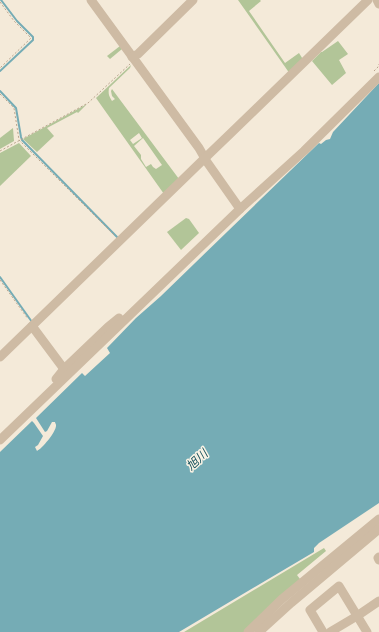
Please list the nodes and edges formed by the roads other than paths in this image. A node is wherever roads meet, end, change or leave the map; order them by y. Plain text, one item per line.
1 (91, 0) edge
2 (193, 0) edge
3 (368, 0) edge
4 (377, 0) edge
5 (379, 4) edge
6 (134, 57) junction
7 (379, 77) edge
8 (206, 158) junction
9 (240, 209) junction
10 (123, 321) junction
11 (33, 328) junction
12 (0, 357) edge
13 (64, 369) junction
14 (51, 387) junction
15 (0, 432) edge
16 (0, 440) edge
17 (379, 519) edge
18 (379, 529) edge
19 (379, 601) edge
20 (357, 616) junction
21 (248, 632) edge
22 (260, 632) edge
23 (323, 632) edge
24 (330, 632) edge
25 (367, 632) edge

1 - 6 street
2 - 6 street
3 - 8 street
4 - 5 street
6 - 8 street
7 - 9 street
8 - 9 street
8 - 11 street
9 - 10 street
10 - 13 street
10 - 14 street
11 - 12 street
11 - 13 street
13 - 14 street
14 - 15 street
14 - 16 street
17 - 21 street
18 - 22 street
19 - 20 street
20 - 23 street
20 - 24 street
20 - 25 street

